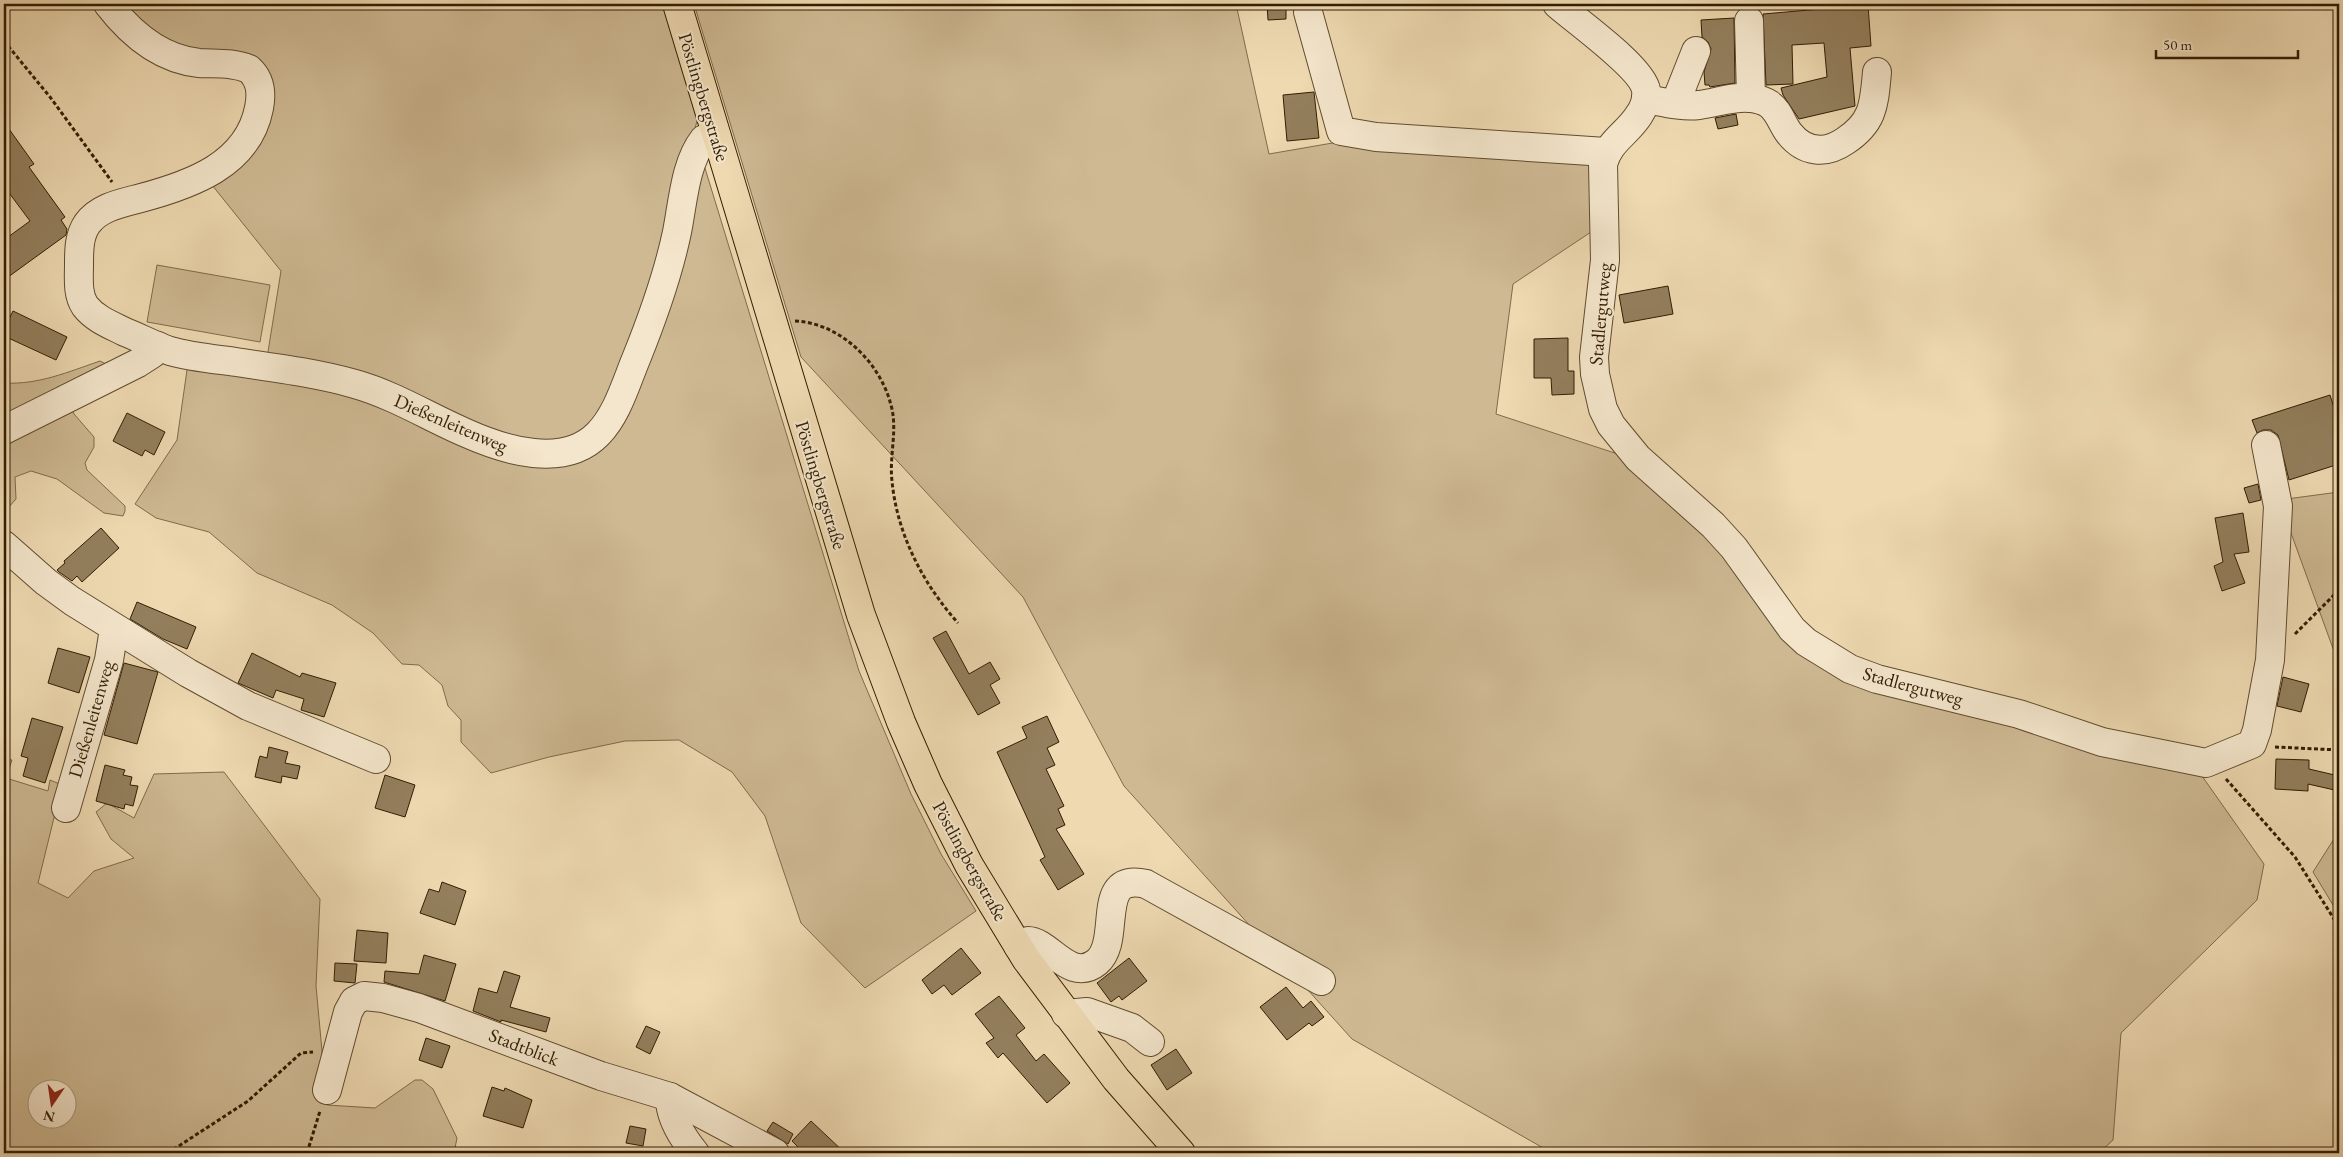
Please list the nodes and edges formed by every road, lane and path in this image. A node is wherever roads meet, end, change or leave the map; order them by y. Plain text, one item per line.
1 (108, 4) edge
2 (677, 4) edge
3 (1557, 4) edge
4 (1308, 12) dead end
5 (1749, 21) dead end
6 (4, 41) edge
7 (1696, 51) dead end
8 (1876, 72) dead end
9 (1751, 98) junction
10 (1646, 99) junction
11 (1674, 104) junction
12 (716, 136) junction
13 (1606, 152) junction
14 (124, 202) junction
15 (773, 324) junction
16 (158, 346) junction
17 (4, 430) edge
18 (2266, 445) dead end
19 (4, 544) edge
20 (2339, 590) edge
21 (958, 623) dead end
22 (114, 629) junction
23 (2270, 660) junction
24 (2252, 744) junction
25 (2339, 750) edge
26 (376, 759) dead end
27 (2206, 763) junction
28 (66, 808) dead end
29 (2339, 928) edge
30 (1018, 946) junction
31 (1320, 981) dead end
32 (1066, 1014) junction
33 (1150, 1042) dead end
34 (339, 1049) junction
35 (327, 1090) joint
36 (670, 1097) junction
37 (168, 1153) edge
38 (307, 1153) edge
39 (695, 1153) edge
40 (775, 1153) edge
41 (1181, 1153) edge

1 - 14 street, Dießenleitenweg
2 - 12 main road, Pöstlingbergstraße
3 - 10 street
4 - 13 street
5 - 9 street
6 - 14 path
7 - 11 street
8 - 9 street
9 - 11 street
10 - 11 street
10 - 13 street
12 - 15 main road, Pöstlingbergstraße
12 - 16 street, Dießenleitenweg
13 - 27 street, Stadlergutweg
14 - 16 street, Dießenleitenweg
15 - 21 path
15 - 30 main road, Pöstlingbergstraße
16 - 17 street
18 - 23 street
19 - 22 street, Dießenleitenweg
20 - 23 path
22 - 26 street, Dießenleitenweg
22 - 28 street, Dießenleitenweg
23 - 24 street
24 - 25 path
24 - 27 street
27 - 29 path
30 - 31 street
30 - 32 main road, Pöstlingbergstraße
32 - 33 street
32 - 41 main road, Pöstlingbergstraße
34 - 35 street, Stadtblick
34 - 36 street, Stadtblick
34 - 37 path
35 - 38 path
36 - 39 street
36 - 40 street, Stadtblick

